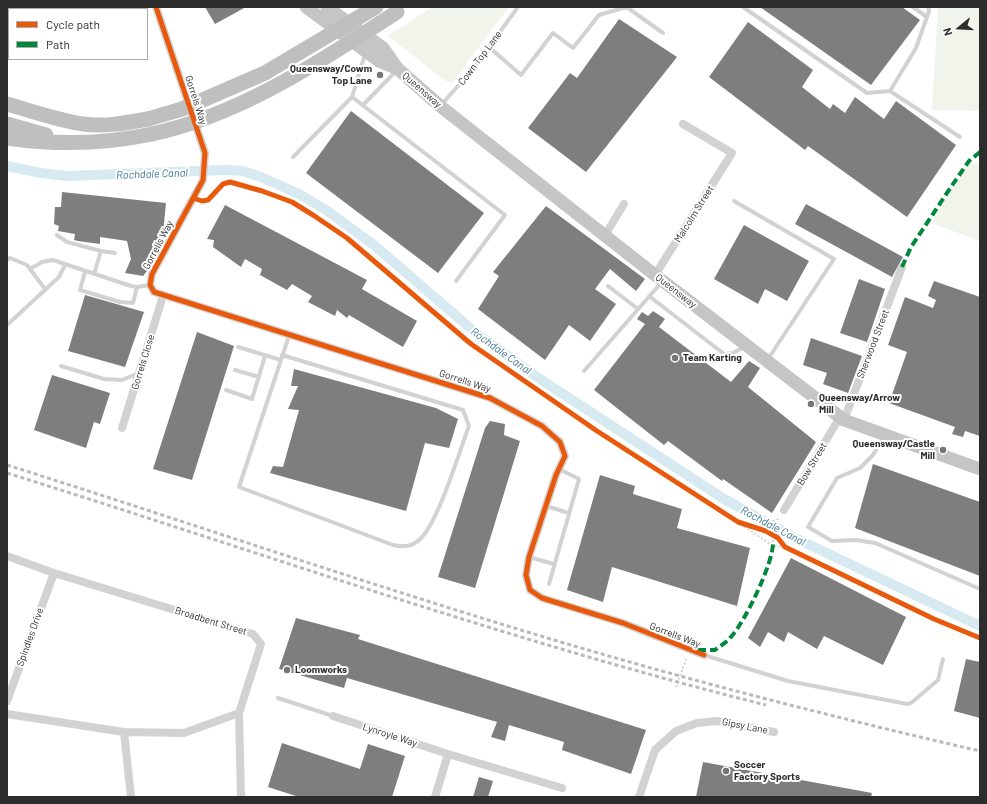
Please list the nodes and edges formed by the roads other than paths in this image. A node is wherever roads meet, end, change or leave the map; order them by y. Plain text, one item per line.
1 (156, 7) edge
2 (306, 7) edge
3 (327, 7) edge
4 (376, 7) edge
5 (518, 7) edge
6 (743, 7) edge
7 (913, 7) edge
8 (928, 7) edge
9 (402, 10) edge
10 (927, 17) junction
11 (663, 34) dead end
12 (489, 47) junction
13 (365, 51) junction
14 (398, 69) junction
15 (890, 91) junction
16 (7, 93) edge
17 (352, 97) junction
18 (7, 104) edge
19 (363, 105) junction
20 (440, 106) junction
21 (33, 111) junction
22 (7, 124) edge
23 (683, 124) dead end
24 (960, 137) dead end
25 (7, 138) edge
26 (70, 141) junction
27 (293, 158) dead end
28 (193, 198) joint
29 (734, 201) dead end
30 (624, 204) dead end
31 (57, 235) dead end
32 (604, 235) junction
33 (101, 251) junction
34 (116, 253) dead end
35 (7, 260) edge
36 (65, 265) junction
37 (902, 267) dead end
38 (30, 269) junction
39 (85, 272) junction
40 (94, 274) junction
41 (659, 278) junction
42 (456, 281) dead end
43 (150, 285) junction
44 (608, 286) dead end
45 (138, 287) junction
46 (45, 289) junction
47 (163, 296) junction
48 (649, 296) junction
49 (638, 309) junction
50 (7, 325) edge
51 (289, 336) junction
52 (748, 346) junction
53 (238, 347) dead end
54 (282, 355) junction
55 (265, 356) junction
56 (281, 360) junction
57 (767, 361) junction
58 (61, 366) dead end
59 (235, 370) dead end
60 (584, 371) dead end
61 (140, 372) junction
62 (259, 377) junction
63 (226, 390) dead end
64 (842, 418) junction
65 (122, 428) dead end
66 (885, 435) junction
67 (559, 469) junction
68 (980, 469) edge
69 (546, 506) junction
70 (784, 510) dead end
71 (569, 513) junction
72 (7, 556) edge
73 (529, 557) junction
74 (554, 564) junction
75 (54, 573) junction
76 (549, 584) dead end
77 (980, 589) edge
78 (704, 655) joint
79 (943, 659) dead end
80 (278, 698) dead end
81 (7, 701) edge
82 (239, 712) junction
83 (7, 714) edge
84 (333, 716) joint
85 (124, 732) junction
86 (774, 732) dead end
87 (448, 754) junction
88 (562, 788) dead end
89 (131, 797) edge
90 (242, 797) edge
91 (435, 797) edge
92 (639, 797) edge

1 - 28 street, Gorrels Way
2 - 13 main road, Queensway
3 - 14 main road, Queensway
4 - 21 highway, bridge
5 - 12 lane, Cown Top Lane
6 - 15 lane
7 - 10 lane
8 - 10 lane
9 - 26 highway, bridge
10 - 15 lane
11 - 12 lane
12 - 20 lane, Cown Top Lane
13 - 14 main road, Queensway
13 - 17 lane
14 - 19 lane
14 - 20 main road, Queensway
15 - 24 lane
16 - 21 highway
17 - 19 lane
17 - 27 lane
18 - 21 highway
19 - 42 lane
20 - 32 main road, Queensway
22 - 26 highway
23 - 41 street, Malcolm Street
25 - 26 highway
28 - 43 street, Gorrells Way
29 - 57 lane
30 - 32 street
31 - 33 lane
32 - 41 main road, Queensway
33 - 34 lane
33 - 40 lane
35 - 38 lane
36 - 38 lane
36 - 39 lane
36 - 46 lane
37 - 64 street, Sherwood Street
38 - 46 lane
39 - 40 lane
39 - 45 lane
40 - 45 lane
41 - 48 lane
41 - 52 main road, Queensway
43 - 45 lane
43 - 47 street, Gorrells Way
44 - 49 lane
46 - 50 lane
47 - 51 street, Gorrells Way
47 - 61 street, Gorrels Close
48 - 49 lane
48 - 52 lane
49 - 60 lane
51 - 54 lane
51 - 67 street, Gorrells Way
52 - 57 main road, Queensway
53 - 55 lane
54 - 56 lane
54 - 56 lane
55 - 56 lane
55 - 62 lane
57 - 64 main road, Queensway
58 - 61 lane
59 - 62 lane
61 - 65 street, Gorrels Close
62 - 63 lane
64 - 66 main road, Queensway
64 - 70 street, Bow Street
66 - 68 main road, Queensway
66 - 77 lane
67 - 69 street, Gorrells Way
67 - 71 lane
69 - 71 lane
69 - 73 street, Gorrells Way
71 - 74 lane
72 - 75 street, Broadbent Street
73 - 74 lane
73 - 78 street, Gorrells Way
74 - 76 lane
75 - 81 street, Spindles Drive
75 - 82 street, Broadbent Street
78 - 79 lane
80 - 84 lane
82 - 85 street
82 - 90 street, Broadbent Street
83 - 85 street
84 - 87 street, Lynroyle Way
85 - 89 street
86 - 92 street, Gipsy Lane
87 - 88 street, Lynroyle Way
87 - 91 street

